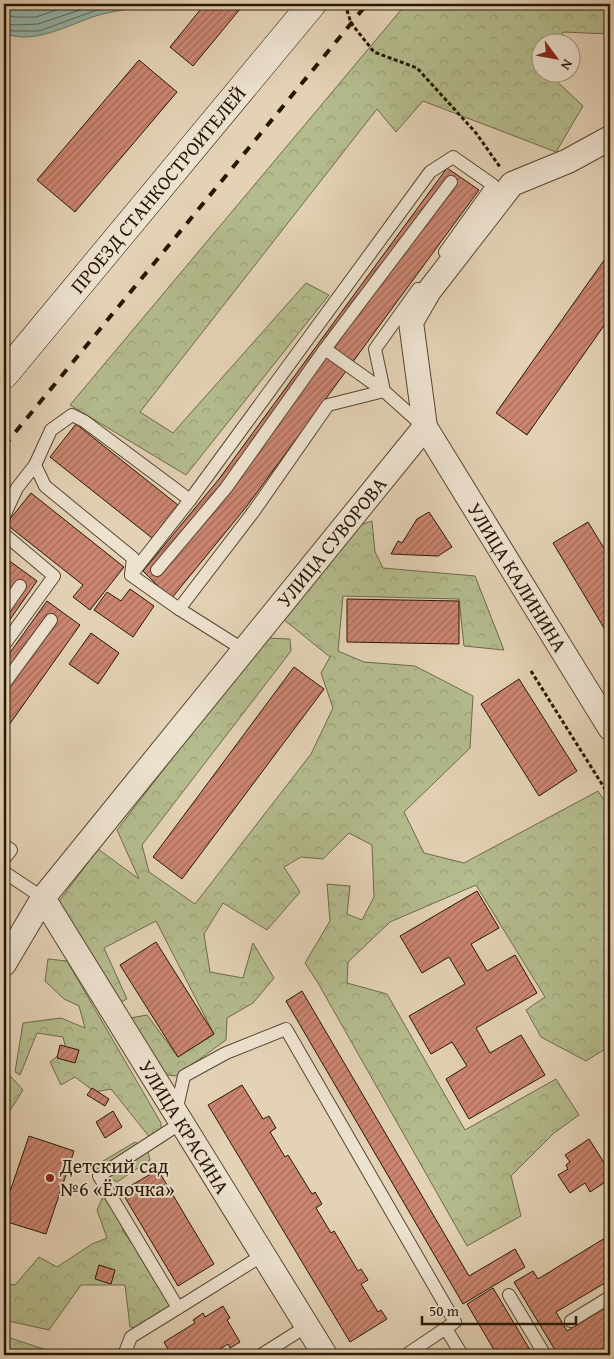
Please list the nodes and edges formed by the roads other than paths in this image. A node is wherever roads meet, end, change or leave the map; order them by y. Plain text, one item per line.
1 (312, 4) edge
2 (610, 138) edge
3 (451, 182) dead end
4 (325, 348) junction
5 (4, 375) edge
6 (384, 391) junction
7 (425, 427) junction
8 (35, 465) junction
9 (190, 500) junction
10 (4, 516) edge
11 (4, 534) edge
12 (157, 570) dead end
13 (131, 575) junction
14 (20, 586) dead end
15 (4, 609) edge
16 (179, 609) junction
17 (51, 620) dead end
18 (4, 645) edge
19 (244, 650) junction
20 (4, 684) edge
21 (610, 728) edge
22 (4, 845) edge
23 (4, 859) edge
24 (4, 872) edge
25 (43, 898) junction
26 (4, 964) edge
27 (178, 1119) junction
28 (263, 1255) junction
29 (509, 1295) dead end
30 (610, 1297) edge
31 (178, 1308) junction
32 (571, 1321) dead end
33 (307, 1326) junction
34 (446, 1328) junction
35 (124, 1355) edge
36 (261, 1355) edge
37 (325, 1355) edge
38 (406, 1355) edge
39 (462, 1355) edge
40 (545, 1355) edge

1 - 5 main road, ПРОЕЗД СТАНКОСТРОИТЕЛЕЙ
2 - 7 street
3 - 4 lane
4 - 6 lane
4 - 12 lane
6 - 7 lane
6 - 9 lane
6 - 16 lane
7 - 19 street, УЛИЦА СУВОРОВА
7 - 21 street, УЛИЦА КАЛИНИНА
8 - 9 lane
8 - 10 lane
8 - 13 lane
9 - 13 lane
11 - 18 lane
13 - 16 lane
14 - 15 lane
16 - 19 lane
17 - 20 lane
19 - 25 street, УЛИЦА СУВОРОВА
22 - 23 lane
24 - 25 lane
25 - 26 street, УЛИЦА СУВОРОВА
25 - 27 street, УЛИЦА КРАСИНА
27 - 28 street, УЛИЦА КРАСИНА
27 - 31 lane
27 - 34 lane
28 - 31 lane
28 - 33 street, УЛИЦА КРАСИНА
29 - 40 lane
30 - 32 lane
31 - 35 lane
33 - 36 lane
33 - 37 street, УЛИЦА КРАСИНА
34 - 38 lane
34 - 39 lane

